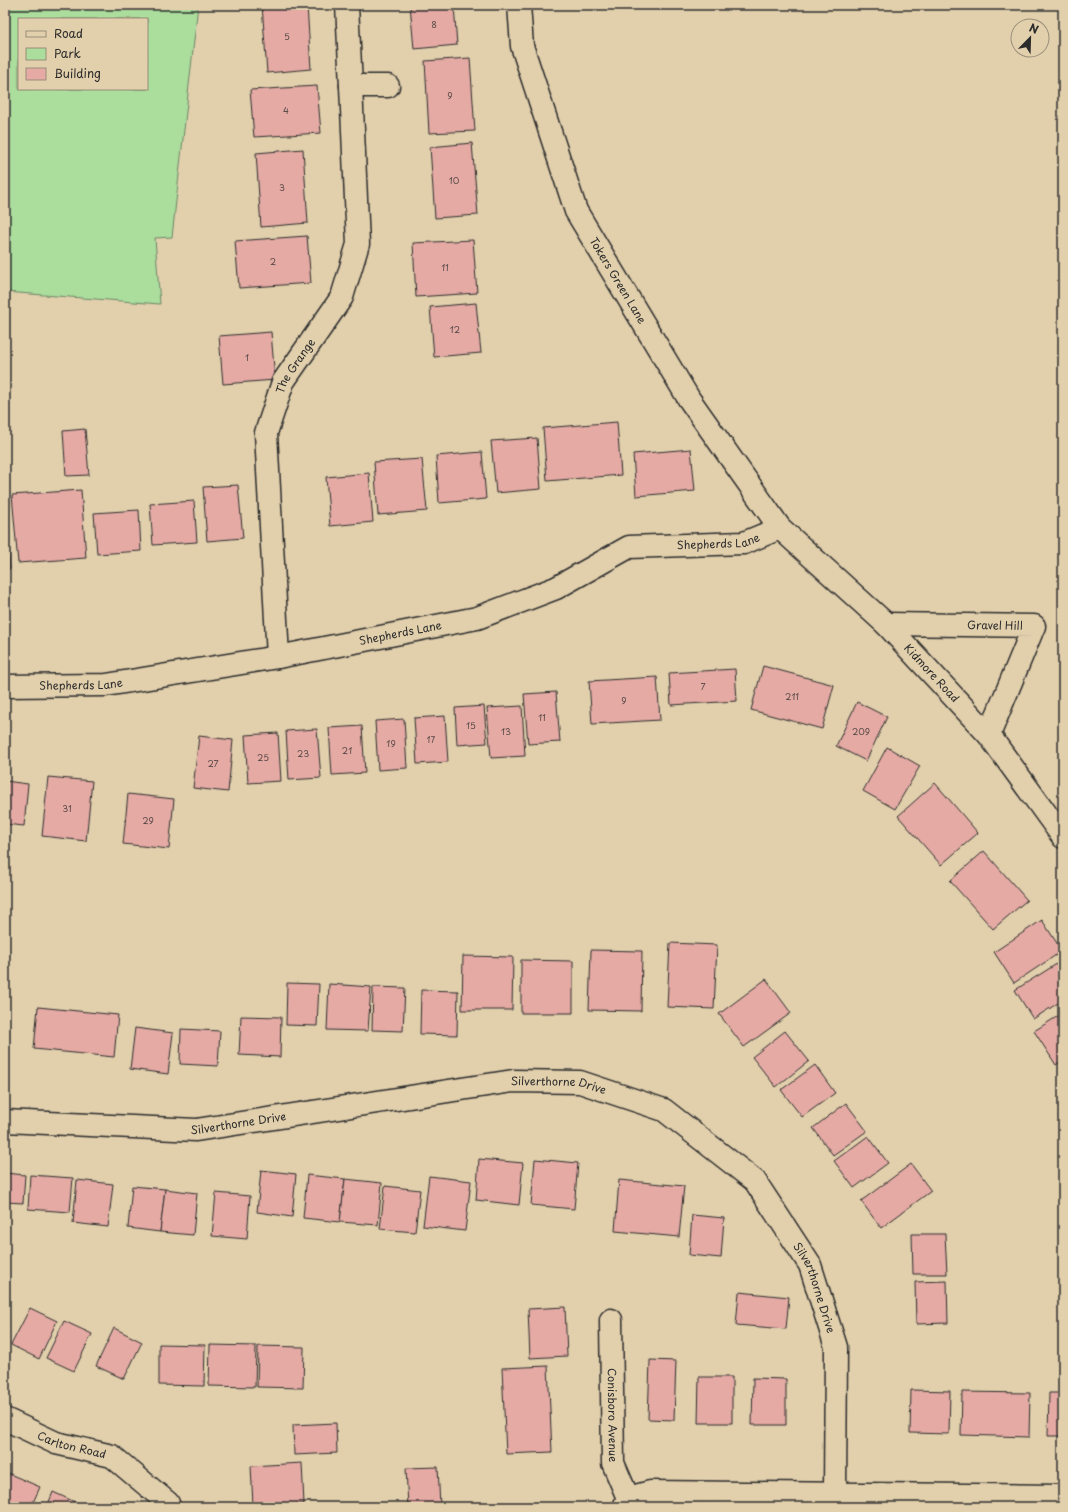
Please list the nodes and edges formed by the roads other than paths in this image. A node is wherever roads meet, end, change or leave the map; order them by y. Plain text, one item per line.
1 (347, 5) edge
2 (519, 5) edge
3 (351, 86) junction
4 (388, 86) dead end
5 (780, 528) junction
6 (886, 624) junction
7 (278, 657) junction
8 (5, 686) edge
9 (989, 735) junction
10 (1063, 837) edge
11 (5, 1121) edge
12 (611, 1320) dead end
13 (5, 1419) edge
14 (835, 1494) junction
15 (1063, 1496) edge
16 (626, 1503) edge
17 (169, 1507) edge

1 - 3 street, The Grange
2 - 5 street, Tokers Green Lane
3 - 4 street
3 - 7 street, The Grange
5 - 6 street, Kidmore Road
5 - 7 street, Shepherds Lane
6 - 9 street, Kidmore Road
6 - 9 street, Gravel Hill
7 - 8 street, Shepherds Lane
9 - 10 street, Kidmore Road
11 - 14 street, Silverthorne Drive
12 - 16 street, Conisboro Avenue
13 - 17 street, Carlton Road
14 - 15 street
14 - 16 street

